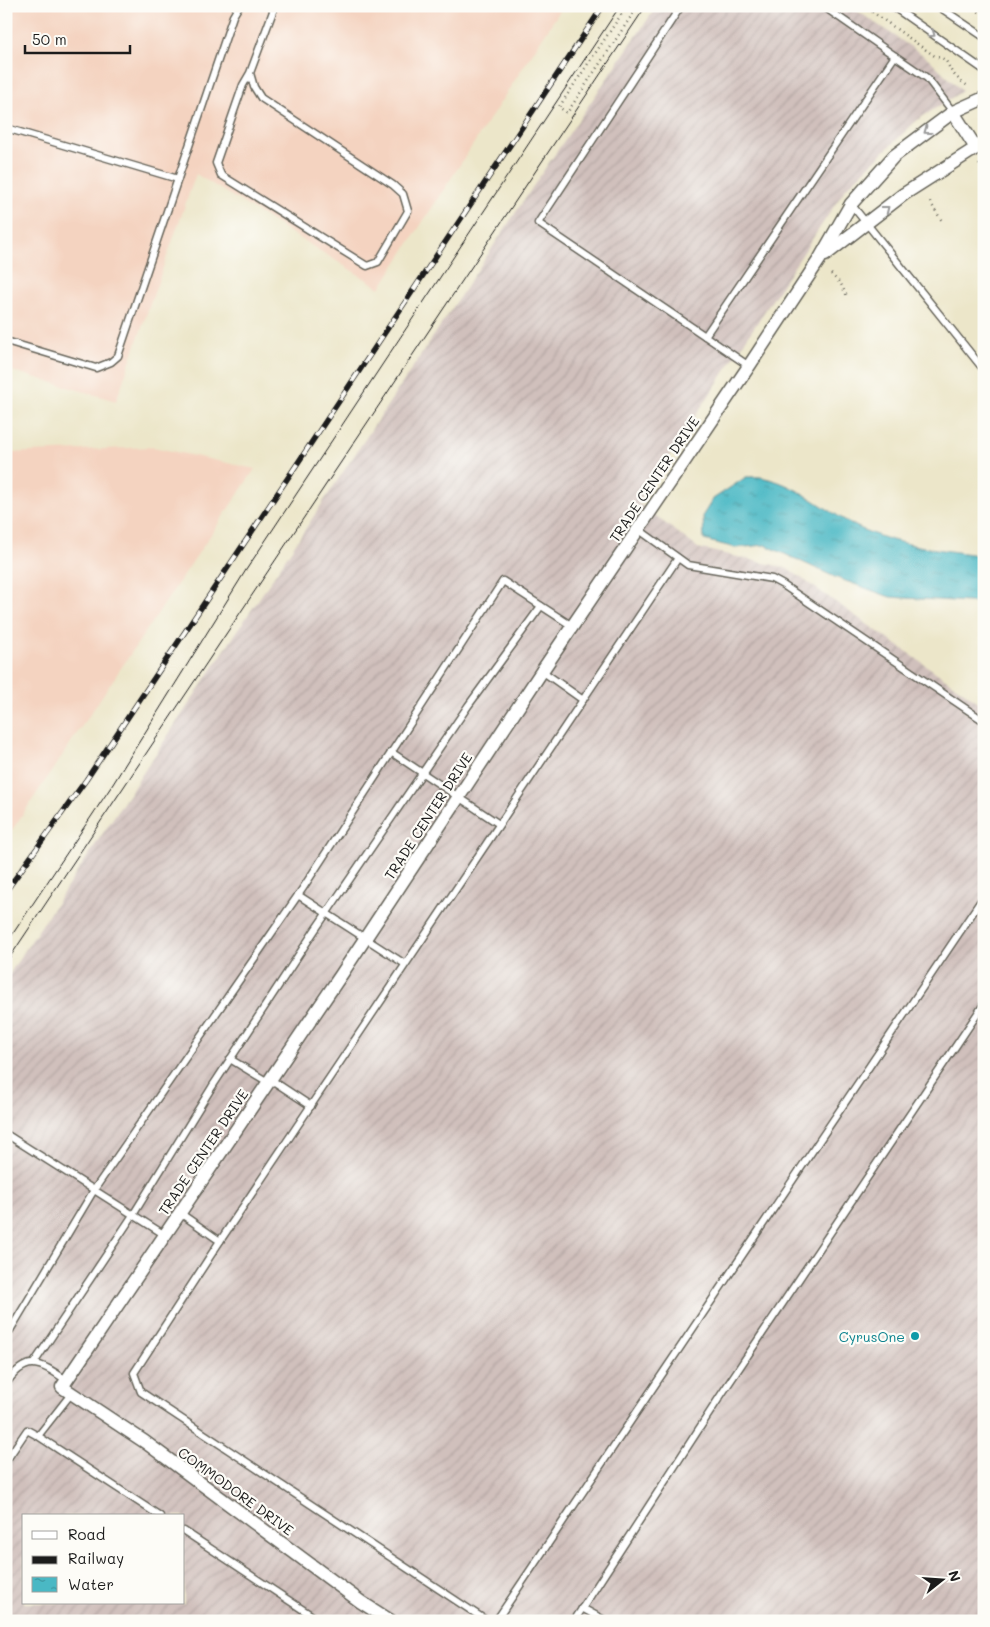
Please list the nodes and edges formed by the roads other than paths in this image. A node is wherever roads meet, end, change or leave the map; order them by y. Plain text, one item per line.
1 (239, 6) edge
2 (275, 6) edge
3 (681, 6) edge
4 (823, 6) edge
5 (892, 6) edge
6 (938, 6) edge
7 (984, 37) edge
8 (895, 56) junction
9 (984, 70) edge
10 (250, 73) junction
11 (984, 98) edge
12 (953, 112) junction
13 (6, 128) edge
14 (980, 145) edge
15 (178, 179) junction
16 (852, 204) junction
17 (868, 222) junction
18 (819, 260) junction
19 (705, 336) junction
20 (6, 341) edge
21 (749, 366) junction
22 (984, 370) edge
23 (638, 529) junction
24 (678, 558) junction
25 (541, 606) junction
26 (572, 626) junction
27 (542, 671) junction
28 (583, 700) junction
29 (984, 721) edge
30 (391, 752) junction
31 (422, 773) junction
32 (458, 797) junction
33 (499, 824) junction
34 (298, 895) junction
35 (984, 896) edge
36 (326, 913) junction
37 (366, 938) junction
38 (405, 964) junction
39 (984, 1004) edge
40 (230, 1059) junction
41 (269, 1081) junction
42 (310, 1106) junction
43 (6, 1134) edge
44 (94, 1190) junction
45 (180, 1213) junction
46 (133, 1215) junction
47 (165, 1235) junction
48 (220, 1241) junction
49 (6, 1337) edge
50 (34, 1363) junction
51 (6, 1384) edge
52 (66, 1387) junction
53 (38, 1436) junction
54 (6, 1461) edge
55 (157, 1514) edge
56 (185, 1532) edge
57 (582, 1608) junction
58 (386, 1620) edge
59 (320, 1621) edge
60 (487, 1621) edge
61 (496, 1621) edge
62 (574, 1621) edge
63 (606, 1621) edge

1 - 15 lane
2 - 10 lane
3 - 19 lane
4 - 8 lane
5 -> 9 lane
6 - 7 lane
8 - 12 lane
8 - 19 lane
10 - 10 lane
11 - 12 street, TRADE CENTER DRIVE
12 - 14 street
12 -> 16 street, TRADE CENTER DRIVE
13 - 15 lane
17 -> 14 street, TRADE CENTER DRIVE
15 - 20 lane
16 - 17 lane
16 - 18 street, TRADE CENTER DRIVE
17 - 18 street, TRADE CENTER DRIVE
17 - 22 lane
18 - 21 street, TRADE CENTER DRIVE
19 - 21 lane
21 - 23 street, TRADE CENTER DRIVE
23 - 24 lane
23 - 26 street, TRADE CENTER DRIVE
24 - 28 lane
24 - 29 lane
25 - 26 lane
25 - 30 lane
25 - 31 lane
26 - 27 street, TRADE CENTER DRIVE
27 - 28 lane
27 - 32 street, TRADE CENTER DRIVE
28 - 33 lane
30 - 31 lane
30 - 34 lane
31 - 32 lane
31 - 36 lane
32 - 33 lane
32 - 37 street, TRADE CENTER DRIVE
33 - 38 lane
34 - 36 lane
34 - 44 lane
35 - 61 lane
36 - 37 lane
36 - 40 lane
37 - 38 lane
37 - 41 street, TRADE CENTER DRIVE
38 - 42 lane
39 - 57 lane
40 - 41 lane
40 - 46 lane
41 - 42 lane
41 - 45 street, TRADE CENTER DRIVE
42 - 48 lane
43 - 44 lane
44 - 46 lane
44 - 49 lane
45 - 47 street, TRADE CENTER DRIVE
45 - 48 lane
46 - 47 lane
46 - 50 lane
47 - 52 street, TRADE CENTER DRIVE
48 - 60 lane
50 - 51 lane
50 - 52 lane
52 - 53 lane
52 - 58 street, COMMODORE DRIVE
53 - 54 lane
53 - 55 lane
56 - 59 lane
57 - 62 lane
57 - 63 lane

